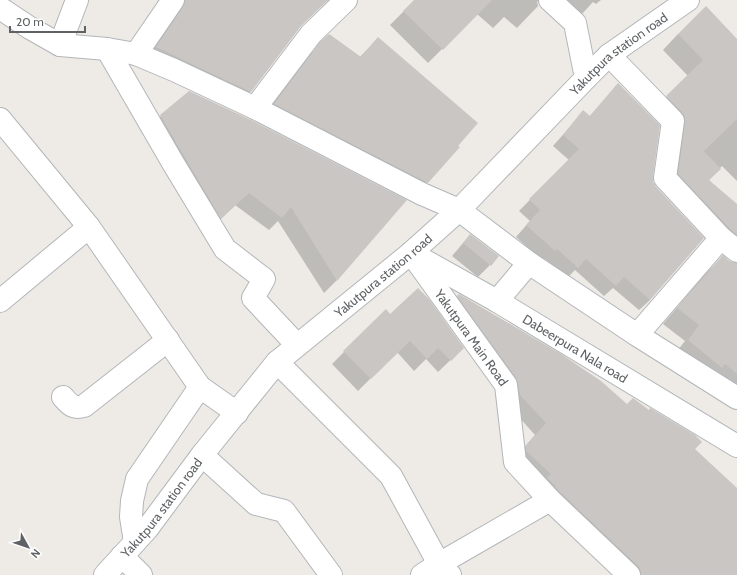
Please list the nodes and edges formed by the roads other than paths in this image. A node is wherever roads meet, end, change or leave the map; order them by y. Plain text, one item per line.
1 (76, 0) edge
2 (173, 0) edge
3 (346, 0) edge
4 (550, 0) edge
5 (688, 0) edge
6 (0, 8) edge
7 (60, 45) junction
8 (107, 49) junction
9 (136, 54) junction
10 (609, 55) junction
11 (586, 78) junction
12 (255, 108) junction
13 (0, 119) edge
14 (459, 210) junction
15 (89, 227) junction
16 (729, 244) edge
17 (411, 253) junction
18 (529, 263) junction
19 (0, 301) edge
20 (497, 301) junction
21 (637, 335) junction
22 (168, 340) junction
23 (297, 345) junction
24 (277, 362) junction
25 (200, 386) junction
26 (735, 394) edge
27 (63, 397) dead end
28 (237, 413) junction
29 (737, 446) edge
30 (202, 456) junction
31 (550, 500) junction
32 (129, 549) junction
33 (437, 571) edge
34 (105, 575) edge
35 (141, 575) edge
36 (331, 575) edge
37 (629, 575) edge

1 - 7 street
2 - 9 street
3 - 12 street
4 - 11 street
5 - 10 street, Yakutpura station road
6 - 7 street
7 - 8 street
8 - 9 street
8 - 23 street
9 - 12 street
10 - 11 street, Yakutpura station road
10 - 16 street
11 - 14 street, Yakutpura station road
12 - 14 street
13 - 15 street
14 - 17 street, Yakutpura station road
14 - 18 street
15 - 19 street
15 - 22 street
16 - 21 street
17 - 20 street, Dabeerpura Nala road
17 - 23 street, Yakutpura station road
17 - 31 street, Yakutpura Main Road
18 - 20 street
18 - 21 street
20 - 29 street, Dabeerpura Nala road
21 - 26 street
22 - 25 street
22 - 27 street
23 - 24 street, Yakutpura station road
24 - 28 street, Yakutpura station road
24 - 33 street
25 - 28 street
25 - 32 street
28 - 30 street, Yakutpura station road
30 - 32 street, Yakutpura station road
30 - 36 street
31 - 33 street
31 - 37 street, Yakutpura Main Road
32 - 34 street, Yakutpura station road
32 - 35 street

